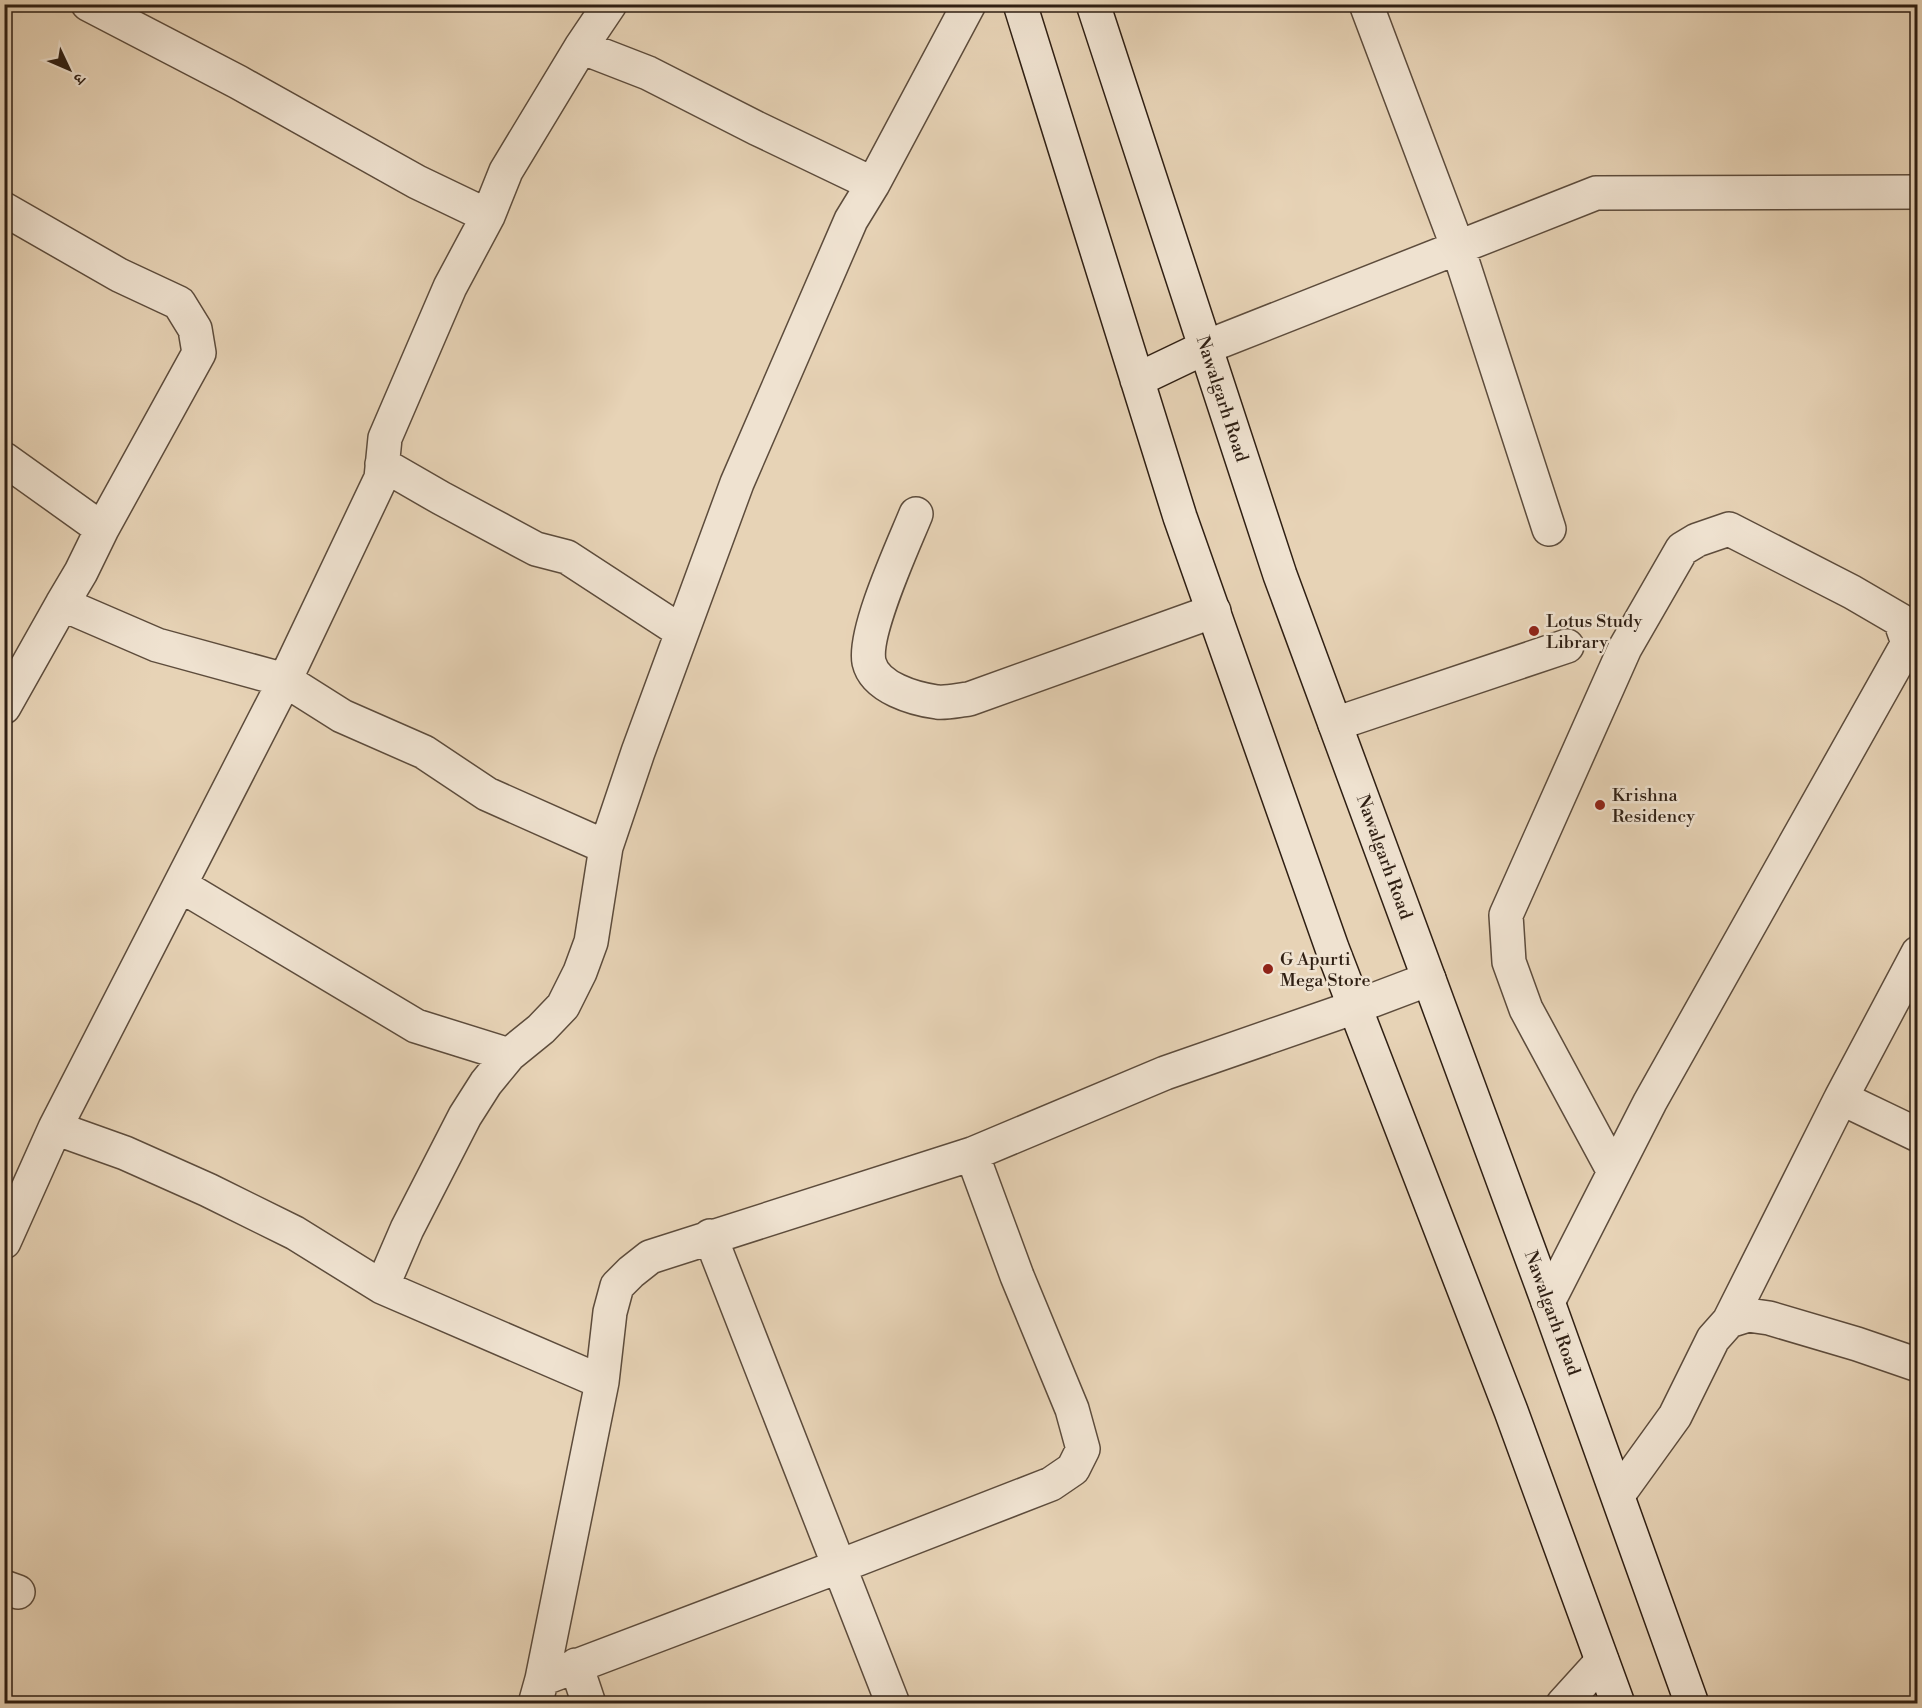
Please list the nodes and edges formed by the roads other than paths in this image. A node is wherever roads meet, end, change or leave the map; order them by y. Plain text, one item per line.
1 (88, 4) edge
2 (610, 4) edge
3 (969, 4) edge
4 (1020, 4) edge
5 (1093, 4) edge
6 (1366, 4) edge
7 (581, 47) junction
8 (873, 184) junction
9 (1917, 192) edge
10 (4, 209) edge
11 (488, 216) junction
12 (1458, 248) junction
13 (1206, 347) junction
14 (1137, 380) junction
15 (4, 459) edge
16 (382, 464) junction
17 (916, 514) dead end
18 (102, 529) junction
19 (1549, 529) dead end
20 (62, 604) junction
21 (1214, 611) junction
22 (682, 632) junction
23 (1567, 646) dead end
24 (285, 680) junction
25 (4, 707) edge
26 (1335, 724) junction
27 (606, 847) junction
28 (180, 885) junction
29 (1917, 953) edge
30 (1429, 979) junction
31 (1355, 1007) junction
32 (509, 1055) junction
33 (1841, 1098) junction
34 (55, 1128) junction
35 (1917, 1135) edge
36 (972, 1154) junction
37 (1614, 1172) junction
38 (710, 1236) junction
39 (4, 1242) edge
40 (382, 1287) junction
41 (1548, 1302) junction
42 (1730, 1321) junction
43 (1917, 1365) edge
44 (602, 1382) junction
45 (1618, 1495) junction
46 (840, 1566) junction
47 (1602, 1661) junction
48 (576, 1665) junction
49 (538, 1691) edge
50 (589, 1704) edge
51 (893, 1704) edge
52 (1563, 1704) edge
53 (1618, 1704) edge
54 (1692, 1704) edge

1 - 11 street
2 - 7 street
3 - 8 street
4 - 14 street
5 - 13 street, Nawalgarh Road
6 - 12 street
7 - 8 street
7 - 11 street
8 - 22 street
9 - 12 street
10 - 18 street
11 - 16 street
12 - 13 street
12 - 19 street
13 - 14 street
13 - 26 street, Nawalgarh Road
14 - 21 street
15 - 18 street
16 - 22 street
16 - 24 street
17 - 21 street
18 - 20 street
20 - 24 street
20 - 25 street
21 - 31 street
22 - 27 street
23 - 26 street
24 - 27 street
24 - 28 street
26 - 30 street, Nawalgarh Road
27 - 32 street
28 - 32 street
28 - 34 street
29 - 33 street
30 - 31 street
30 - 41 street, Nawalgarh Road
31 - 36 street
31 - 47 street
32 - 40 street
33 - 35 street
33 - 42 street
34 - 39 street
34 - 40 street
36 - 38 street
36 - 46 street
37 - 37 street
37 - 41 street
38 - 44 street
38 - 46 street
40 - 44 street
41 - 45 street, Nawalgarh Road
42 - 43 street
42 - 45 street
44 - 49 street
45 - 54 street, Nawalgarh Road
46 - 48 street
46 - 51 street
47 - 52 street
47 - 53 street
48 - 49 street
48 - 50 street

